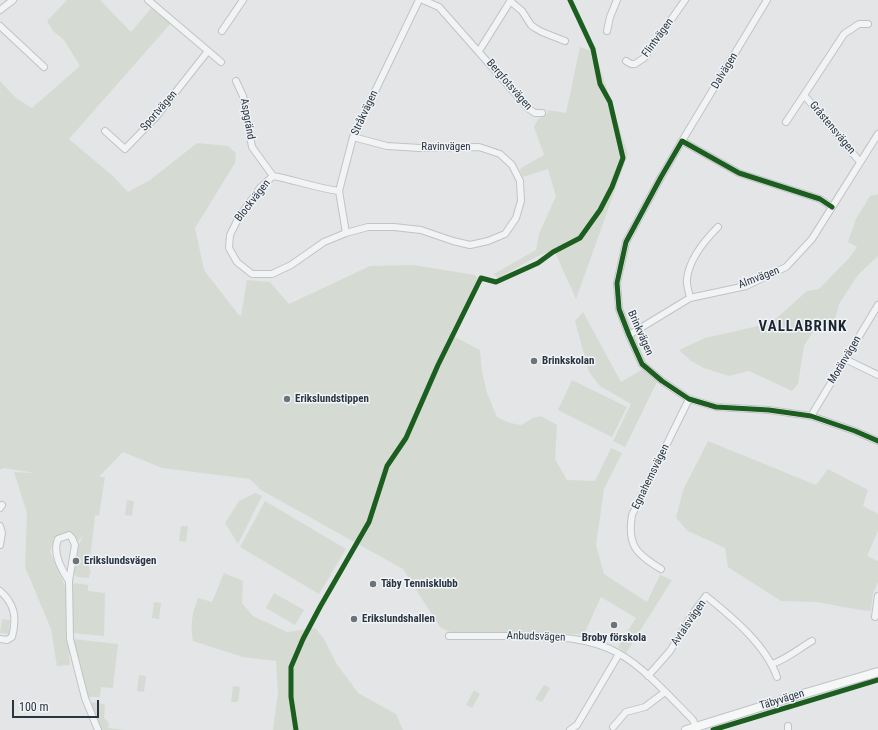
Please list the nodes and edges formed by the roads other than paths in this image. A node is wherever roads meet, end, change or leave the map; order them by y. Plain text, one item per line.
1 (12, 0) edge
2 (148, 0) edge
3 (243, 0) edge
4 (419, 0) edge
5 (423, 0) edge
6 (617, 0) edge
7 (685, 0) edge
8 (768, 0) edge
9 (511, 1) edge
10 (0, 10) edge
11 (868, 24) dead end
12 (0, 26) edge
13 (222, 31) dead end
14 (607, 31) dead end
15 (565, 41) dead end
16 (208, 51) junction
17 (479, 51) junction
18 (626, 60) dead end
19 (221, 62) dead end
20 (44, 67) dead end
21 (236, 81) dead end
22 (804, 94) junction
23 (542, 113) dead end
24 (786, 122) dead end
25 (105, 131) dead end
26 (878, 134) edge
27 (354, 137) junction
28 (682, 141) junction
29 (860, 162) junction
30 (273, 176) junction
31 (339, 191) junction
32 (832, 207) junction
33 (718, 227) dead end
34 (346, 233) junction
35 (690, 298) junction
36 (878, 305) edge
37 (629, 335) junction
38 (845, 359) junction
39 (878, 375) edge
40 (689, 399) junction
41 (811, 416) junction
42 (878, 441) edge
43 (0, 526) edge
44 (0, 545) edge
45 (661, 569) dead end
46 (69, 581) junction
47 (0, 591) edge
48 (878, 596) edge
49 (875, 617) dead end
50 (449, 636) dead end
51 (0, 639) edge
52 (812, 641) dead end
53 (619, 654) junction
54 (772, 664) junction
55 (878, 672) edge
56 (648, 676) junction
57 (777, 677) dead end
58 (665, 692) junction
59 (613, 727) dead end
60 (696, 727) junction
61 (98, 730) edge
62 (570, 730) edge
63 (686, 730) edge

1 - 10 street
2 - 16 street
3 - 13 street
4 - 27 street, Stråkvägen
5 - 17 street, Bergfotsvägen
6 - 14 street
7 - 18 street, Flintvägen
8 - 28 street, Dalvägen
9 - 15 street, Bergfotsvägen
9 - 17 street, Bergfotsvägen
11 - 22 street, Gråstensvägen
12 - 20 street
16 - 19 street
16 - 25 street, Sportvägen
17 - 23 street, Bergfotsvägen
21 - 30 street, Aspgränd
22 - 24 street, Gråstensvägen
22 - 29 street, Gråstensvägen
26 - 29 street, Almvägen
27 - 31 street, Stråkvägen
27 - 34 street, Ravinvägen
28 - 32 street
28 - 37 street, Brinkvägen
29 - 32 street, Almvägen
30 - 31 street, Blockvägen
30 - 34 street, Blockvägen
31 - 34 street, Stråkvägen
32 - 35 street, Almvägen
33 - 35 street
35 - 37 street, Almvägen
36 - 38 street, Moränvägen
37 - 40 street, Brinkvägen
38 - 39 street
38 - 41 street, Moränvägen
40 - 41 street, Brinkvägen
40 - 45 street, Egnahemsvägen
41 - 42 street, Brinkvägen
43 - 44 street
46 - 46 street
46 - 61 street
47 - 51 street
48 - 49 street
50 - 53 street, Anbudsvägen
52 - 54 street
53 - 56 street, Anbudsvägen
53 - 62 street
54 - 56 street, Avtalsvägen
54 - 57 street, Avtalsvägen
55 - 60 main road, Täbyvägen
56 - 58 street, Anbudsvägen
58 - 59 street
58 - 60 street, Anbudsvägen
60 - 63 main road, Täbyvägen

